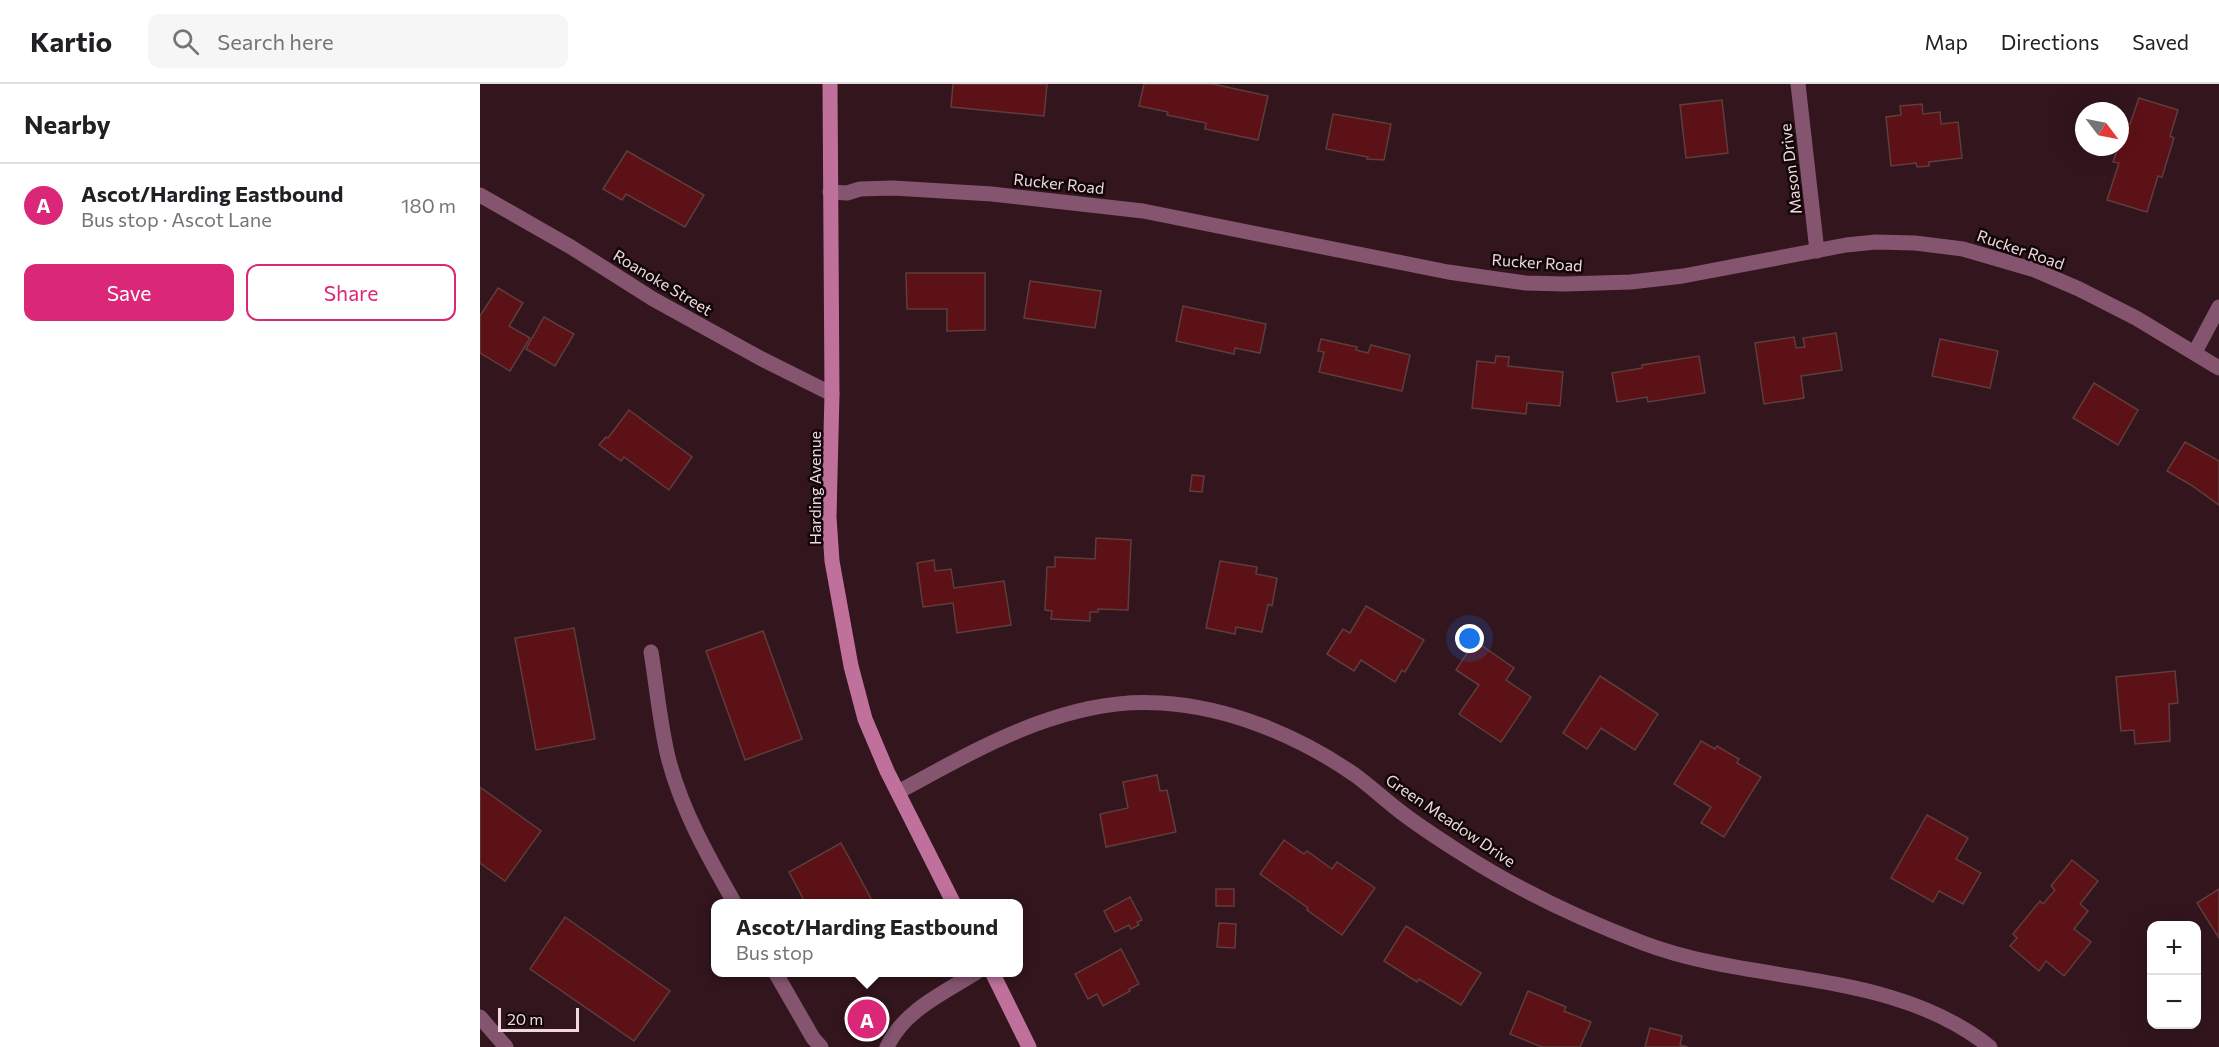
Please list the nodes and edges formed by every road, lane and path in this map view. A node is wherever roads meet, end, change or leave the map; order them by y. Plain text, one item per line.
1 (830, 84) edge
2 (1798, 84) edge
3 (830, 192) junction
4 (480, 195) edge
5 (1817, 251) junction
6 (2219, 307) edge
7 (2195, 352) junction
8 (2219, 368) edge
9 (832, 394) junction
10 (651, 652) dead end
11 (898, 792) junction
12 (733, 899) edge
13 (952, 899) edge
14 (778, 977) edge
15 (969, 977) edge
16 (994, 977) edge
17 (480, 1017) edge
18 (1028, 1045) edge
19 (506, 1047) edge
20 (821, 1047) edge
21 (887, 1047) edge
22 (1990, 1047) edge

1 - 3 main road, Harding Avenue
2 - 5 street, Mason Drive
3 - 5 street, Rucker Road
3 - 9 main road, Harding Avenue
4 - 9 street, Roanoke Street
5 - 7 street, Rucker Road
6 - 7 street
7 - 8 street, Rucker Road
9 - 11 main road, Harding Avenue
10 - 12 street
11 - 13 main road, Harding Avenue
11 - 22 street, Green Meadow Drive
14 - 20 street
15 - 21 street
16 - 18 main road
17 - 19 street

